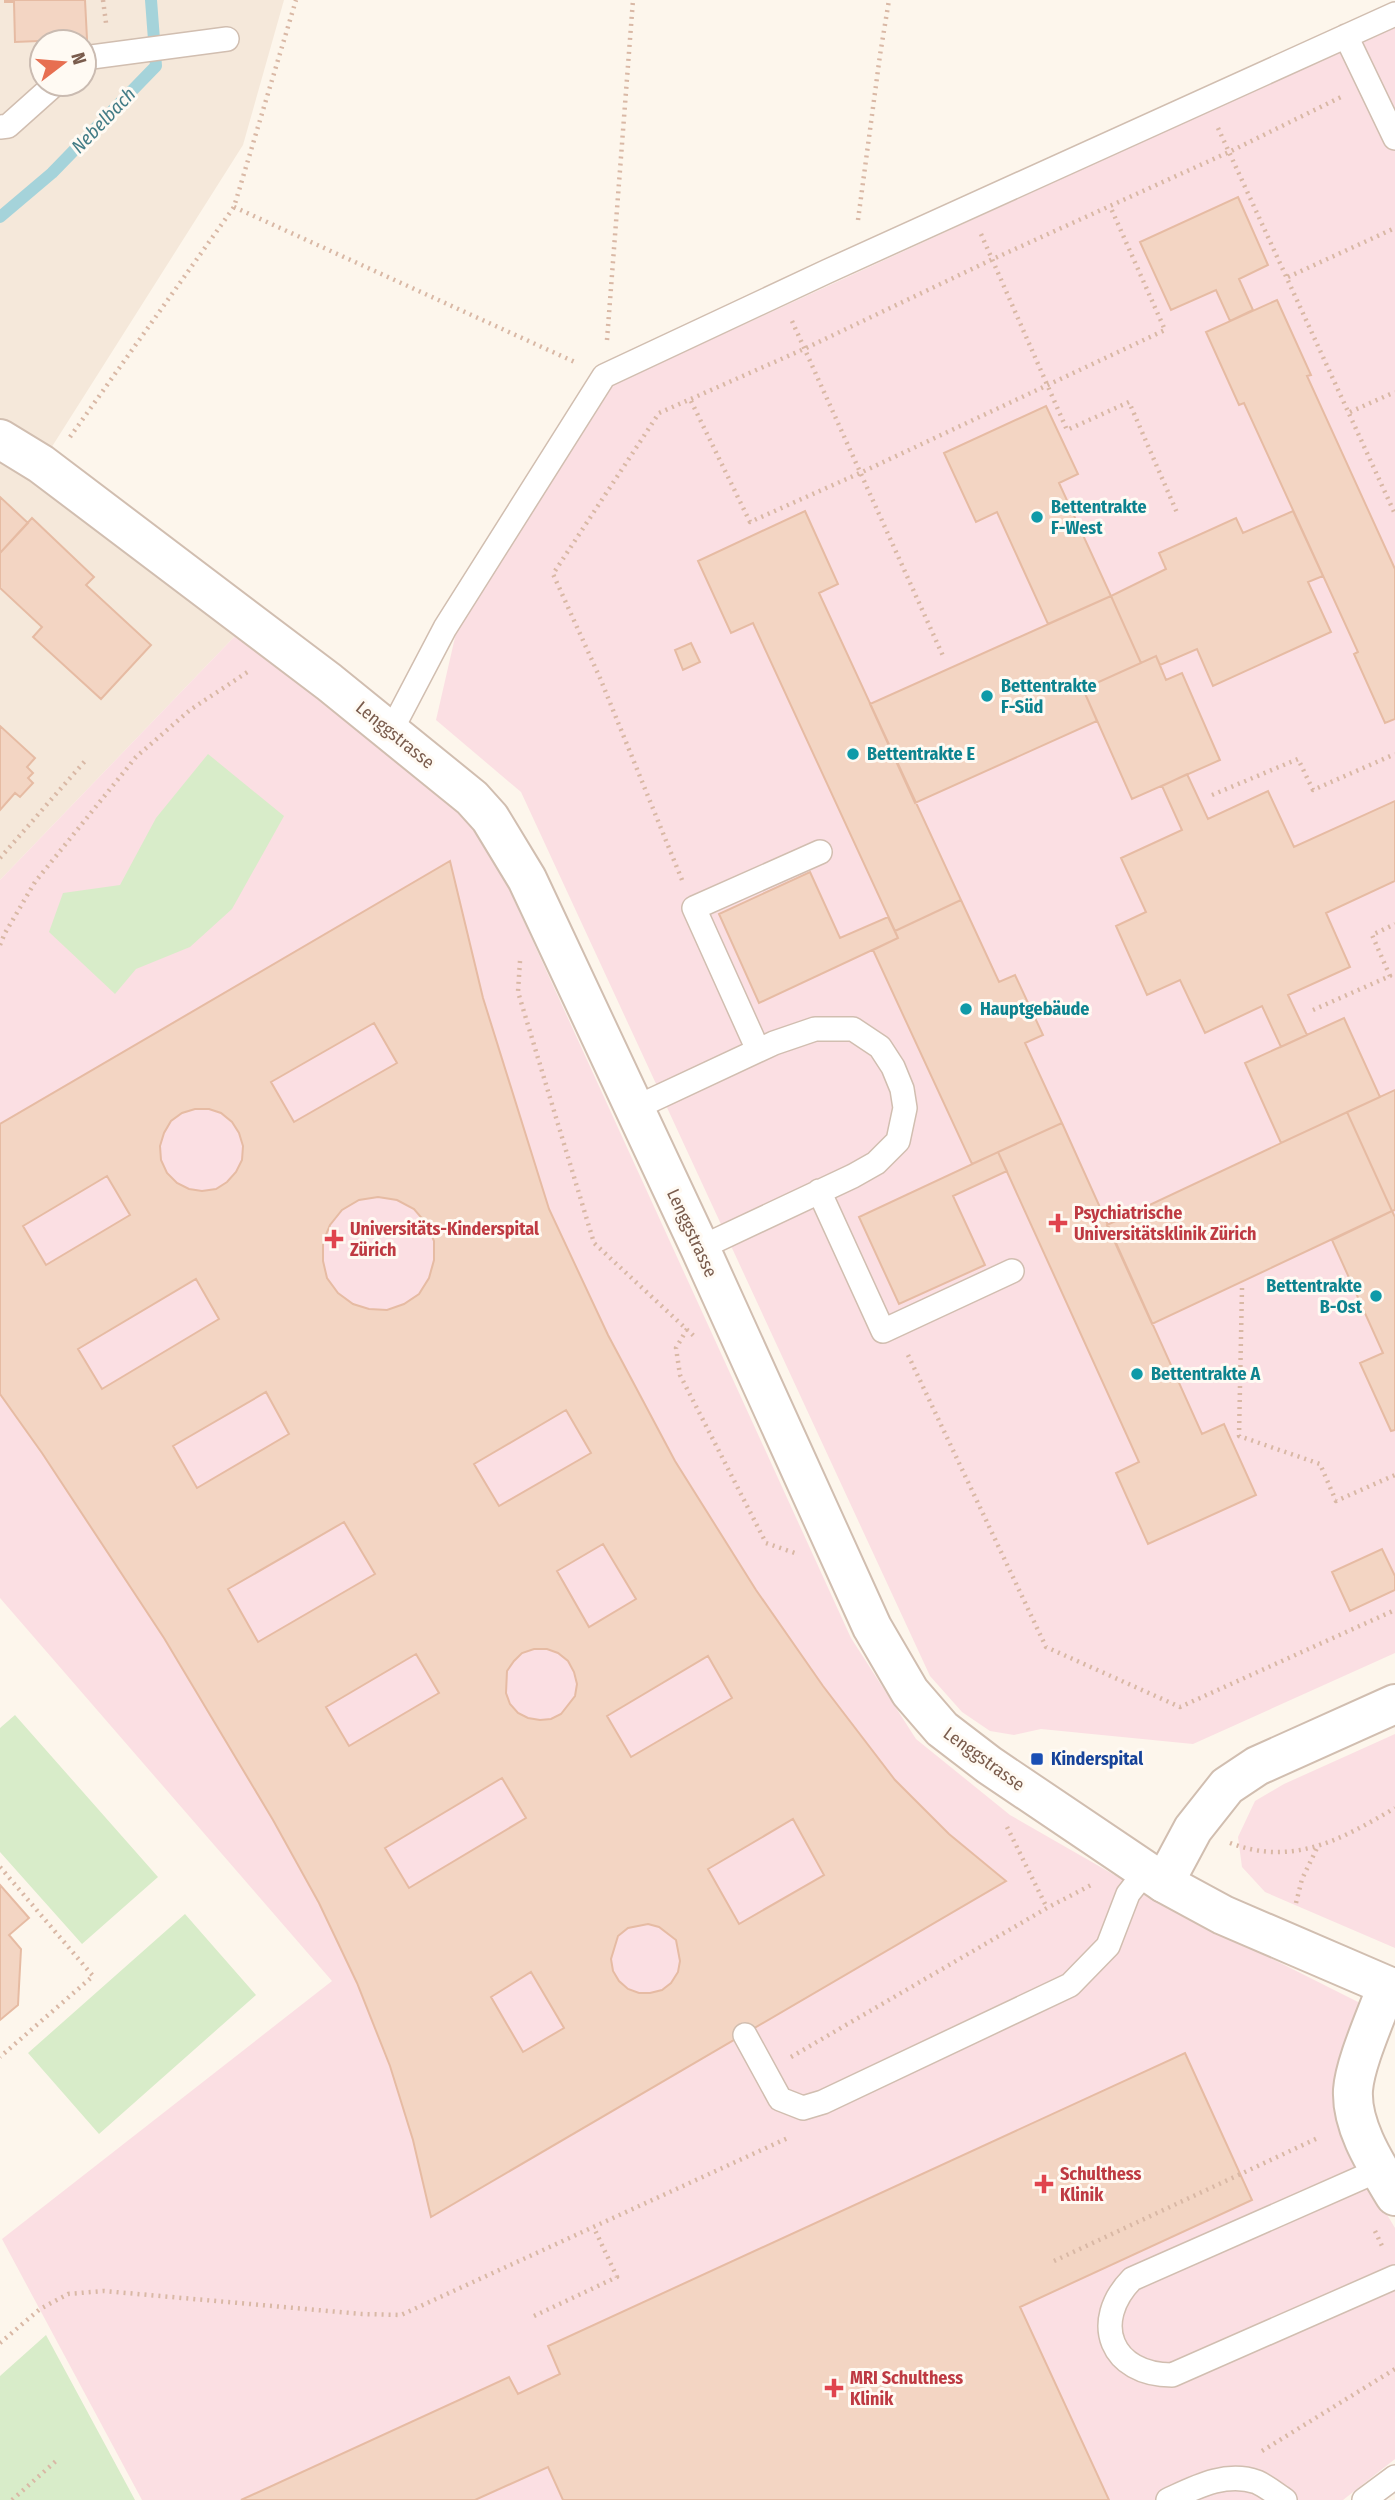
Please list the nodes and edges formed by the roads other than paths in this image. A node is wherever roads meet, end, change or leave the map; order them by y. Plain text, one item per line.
1 (1395, 14) edge
2 (1346, 36) junction
3 (227, 39) dead end
4 (98, 56) edge
5 (39, 98) edge
6 (0, 127) edge
7 (1395, 138) edge
8 (0, 439) edge
9 (391, 731) junction
10 (820, 852) dead end
11 (758, 1050) junction
12 (635, 1108) junction
13 (819, 1191) junction
14 (700, 1248) junction
15 (1012, 1271) dead end
16 (1395, 1704) edge
17 (1155, 1877) junction
18 (1391, 1988) edge
19 (745, 2035) dead end
20 (1387, 2183) edge
21 (1395, 2277) edge
22 (1395, 2477) edge
23 (1168, 2500) edge
24 (1285, 2500) edge
25 (1364, 2500) edge

1 - 2 lane
2 - 7 lane
2 - 9 lane
3 - 4 lane
5 - 6 lane
8 - 9 street, Lenggstrasse
9 - 12 street, Lenggstrasse
10 - 11 lane
11 - 12 lane
11 - 13 lane
12 - 14 street, Lenggstrasse
13 - 14 lane
13 - 15 lane
14 - 17 street, Lenggstrasse
16 - 17 street
17 - 18 street, Lenggstrasse
17 - 19 lane
18 - 20 street
20 - 21 lane
22 - 25 lane
23 - 24 lane

